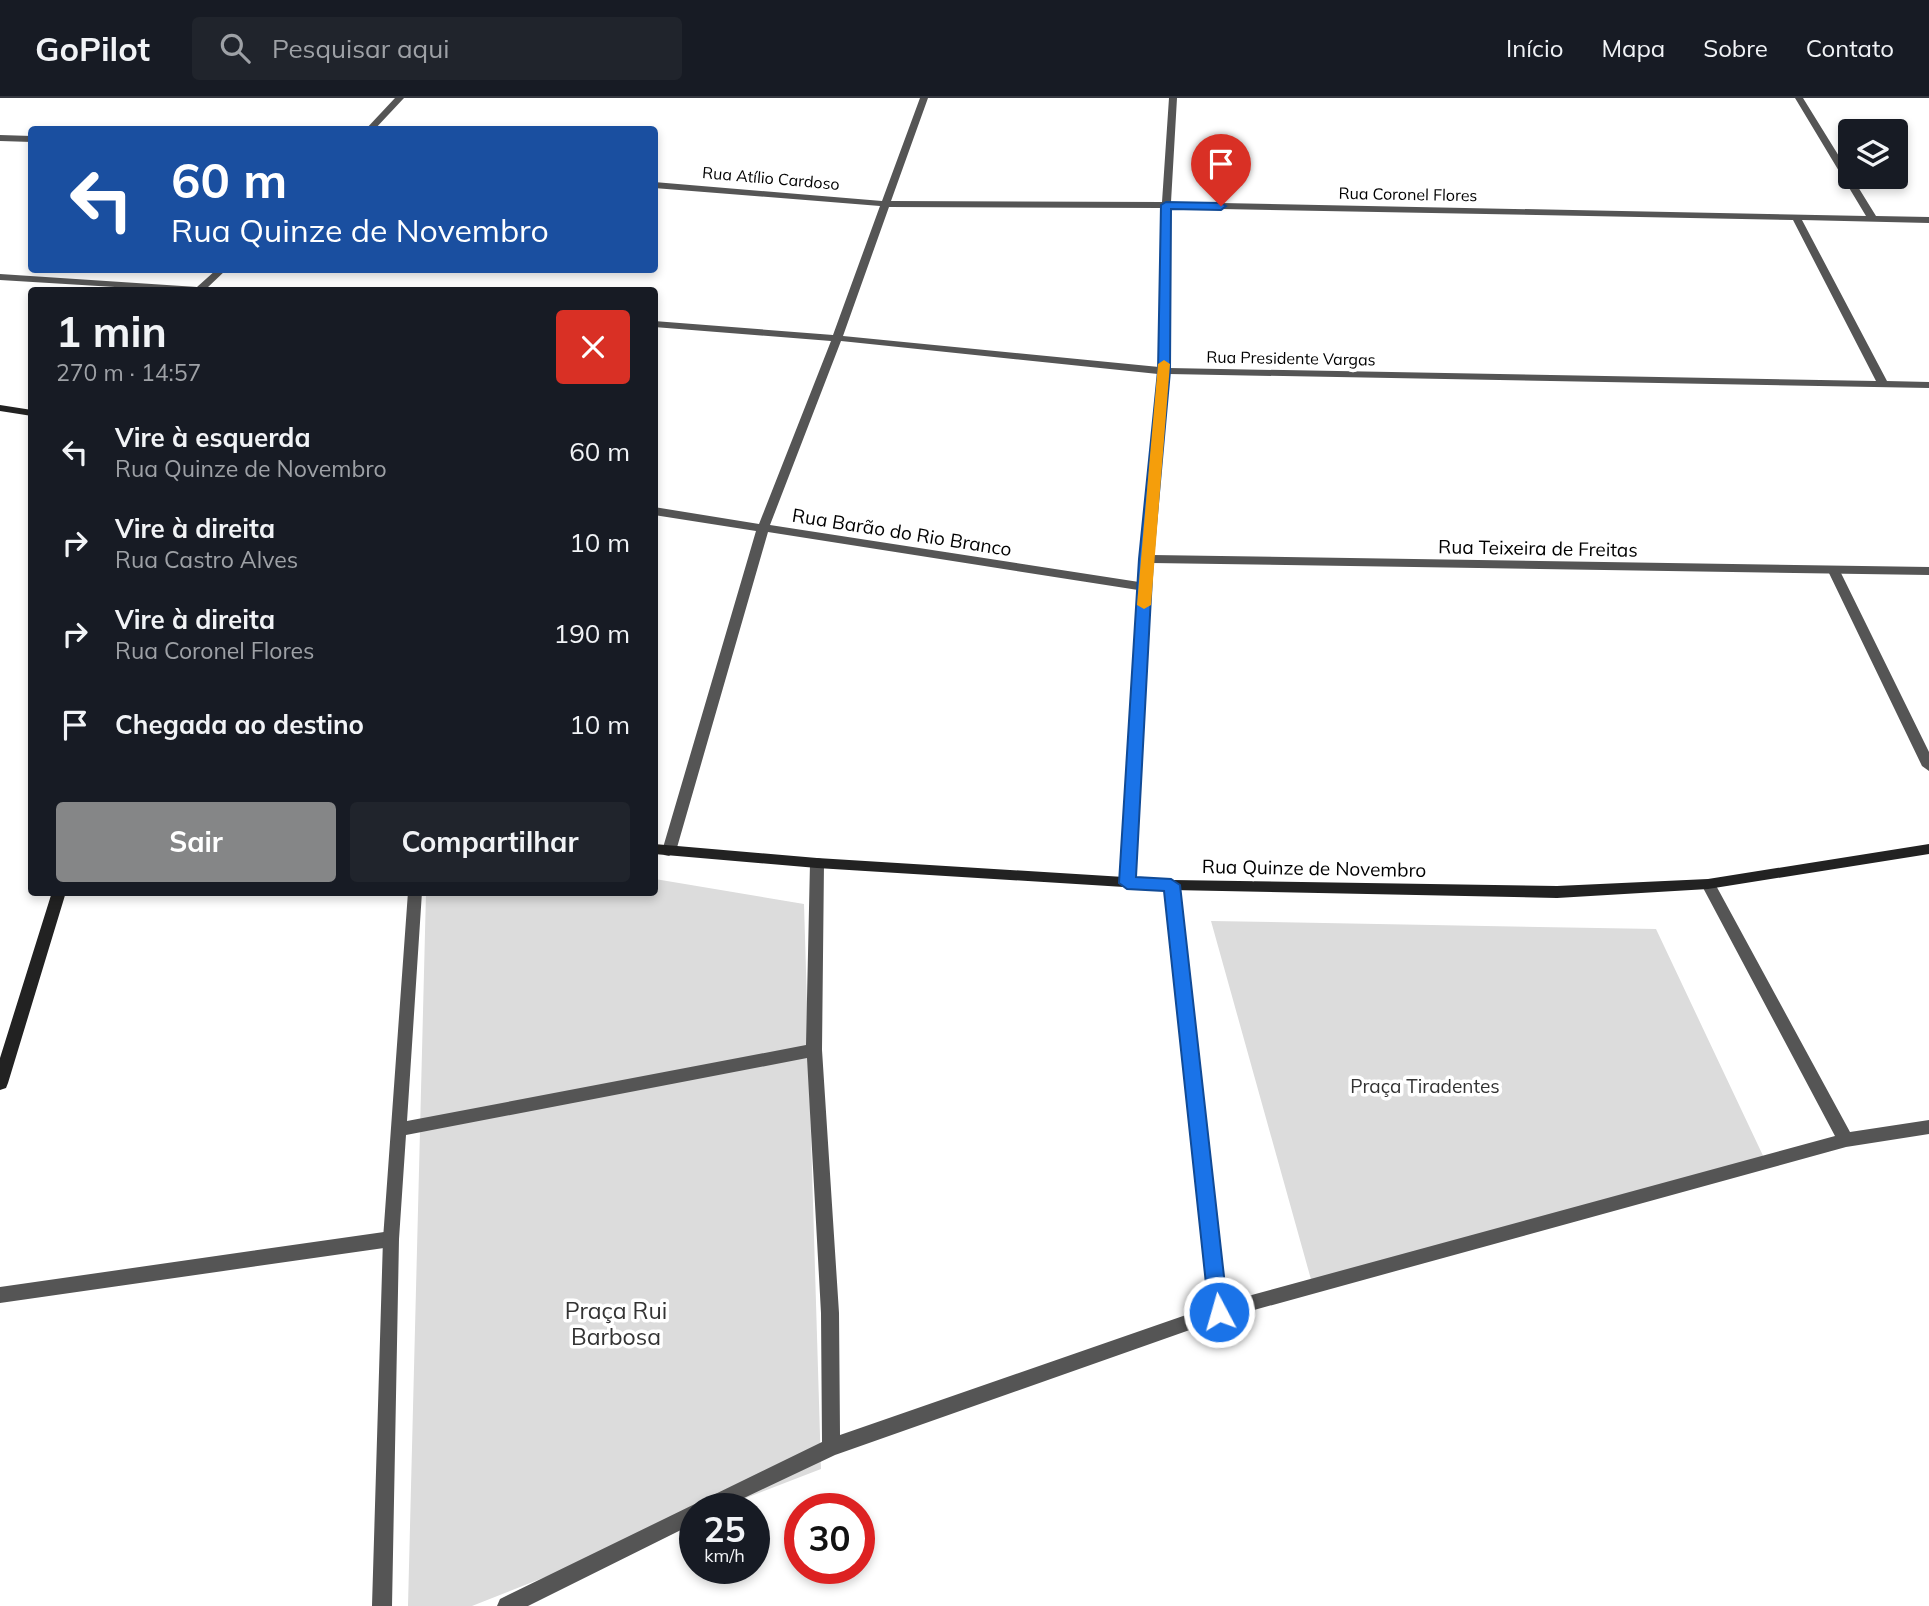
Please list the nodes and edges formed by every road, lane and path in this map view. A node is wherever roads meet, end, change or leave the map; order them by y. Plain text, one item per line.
1 (400, 98) edge
2 (924, 98) edge
3 (1173, 98) edge
4 (1799, 98) edge
5 (373, 126) edge
6 (0, 138) edge
7 (28, 139) edge
8 (658, 185) edge
9 (886, 204) junction
10 (1166, 205) junction
11 (1796, 217) junction
12 (1872, 218) junction
13 (1929, 220) edge
14 (218, 273) edge
15 (0, 277) edge
16 (154, 287) edge
17 (203, 287) edge
18 (658, 324) edge
19 (837, 338) junction
20 (1164, 371) junction
21 (1883, 384) junction
22 (1929, 385) edge
23 (0, 408) edge
24 (28, 412) edge
25 (658, 512) edge
26 (763, 528) junction
27 (1146, 559) junction
28 (1834, 571) junction
29 (1929, 571) edge
30 (1145, 587) junction
31 (1929, 766) edge
32 (1929, 849) edge
33 (662, 850) edge
34 (817, 863) junction
35 (1127, 883) junction
36 (1708, 884) junction
37 (1171, 885) junction
38 (57, 896) edge
39 (415, 896) edge
40 (814, 1049) junction
41 (0, 1083) edge
42 (1929, 1128) edge
43 (401, 1129) junction
44 (1846, 1140) junction
45 (391, 1239) junction
46 (0, 1295) edge
47 (1219, 1312) junction
48 (831, 1447) junction
49 (735, 1493) edge
50 (679, 1521) edge
51 (382, 1606) edge
52 (508, 1606) edge

1 - 5 street
2 - 9 street
3 - 10 street
4 - 12 street
6 - 7 street
8 - 9 street, Rua Atílio Cardoso
9 - 10 street, Rua Coronel Flores
9 - 19 street
10 - 11 street, Rua Coronel Flores
10 - 20 street
11 - 12 street, Rua Coronel Flores
11 - 21 street
12 - 13 street, Rua Coronel Flores
14 - 17 street
15 - 16 street
18 - 19 street, Rua Presidente Vargas
19 - 20 street, Rua Presidente Vargas
19 - 26 street
20 - 21 street, Rua Presidente Vargas
20 - 27 street
21 - 22 street, Rua Presidente Vargas
23 - 24 street
25 - 26 street, Rua Barão do Rio Branco
26 - 30 street, Rua Barão do Rio Branco
26 - 33 street
27 - 28 street, Rua Teixeira de Freitas
27 - 30 street
28 - 29 street, Rua Teixeira de Freitas
28 - 31 street
30 - 35 street
32 - 36 street, Rua Quinze de Novembro
33 - 34 street, Rua Quinze de Novembro
34 - 35 street, Rua Quinze de Novembro
34 - 40 street
35 - 37 street, Rua Quinze de Novembro
36 - 37 street, Rua Quinze de Novembro
36 - 44 street
37 - 47 street
38 - 41 street
39 - 43 street
40 - 43 street
40 - 48 street
42 - 44 street
43 - 45 street
44 - 47 street
45 - 46 street
45 - 51 street
47 - 48 street
48 - 49 street
50 - 52 street

